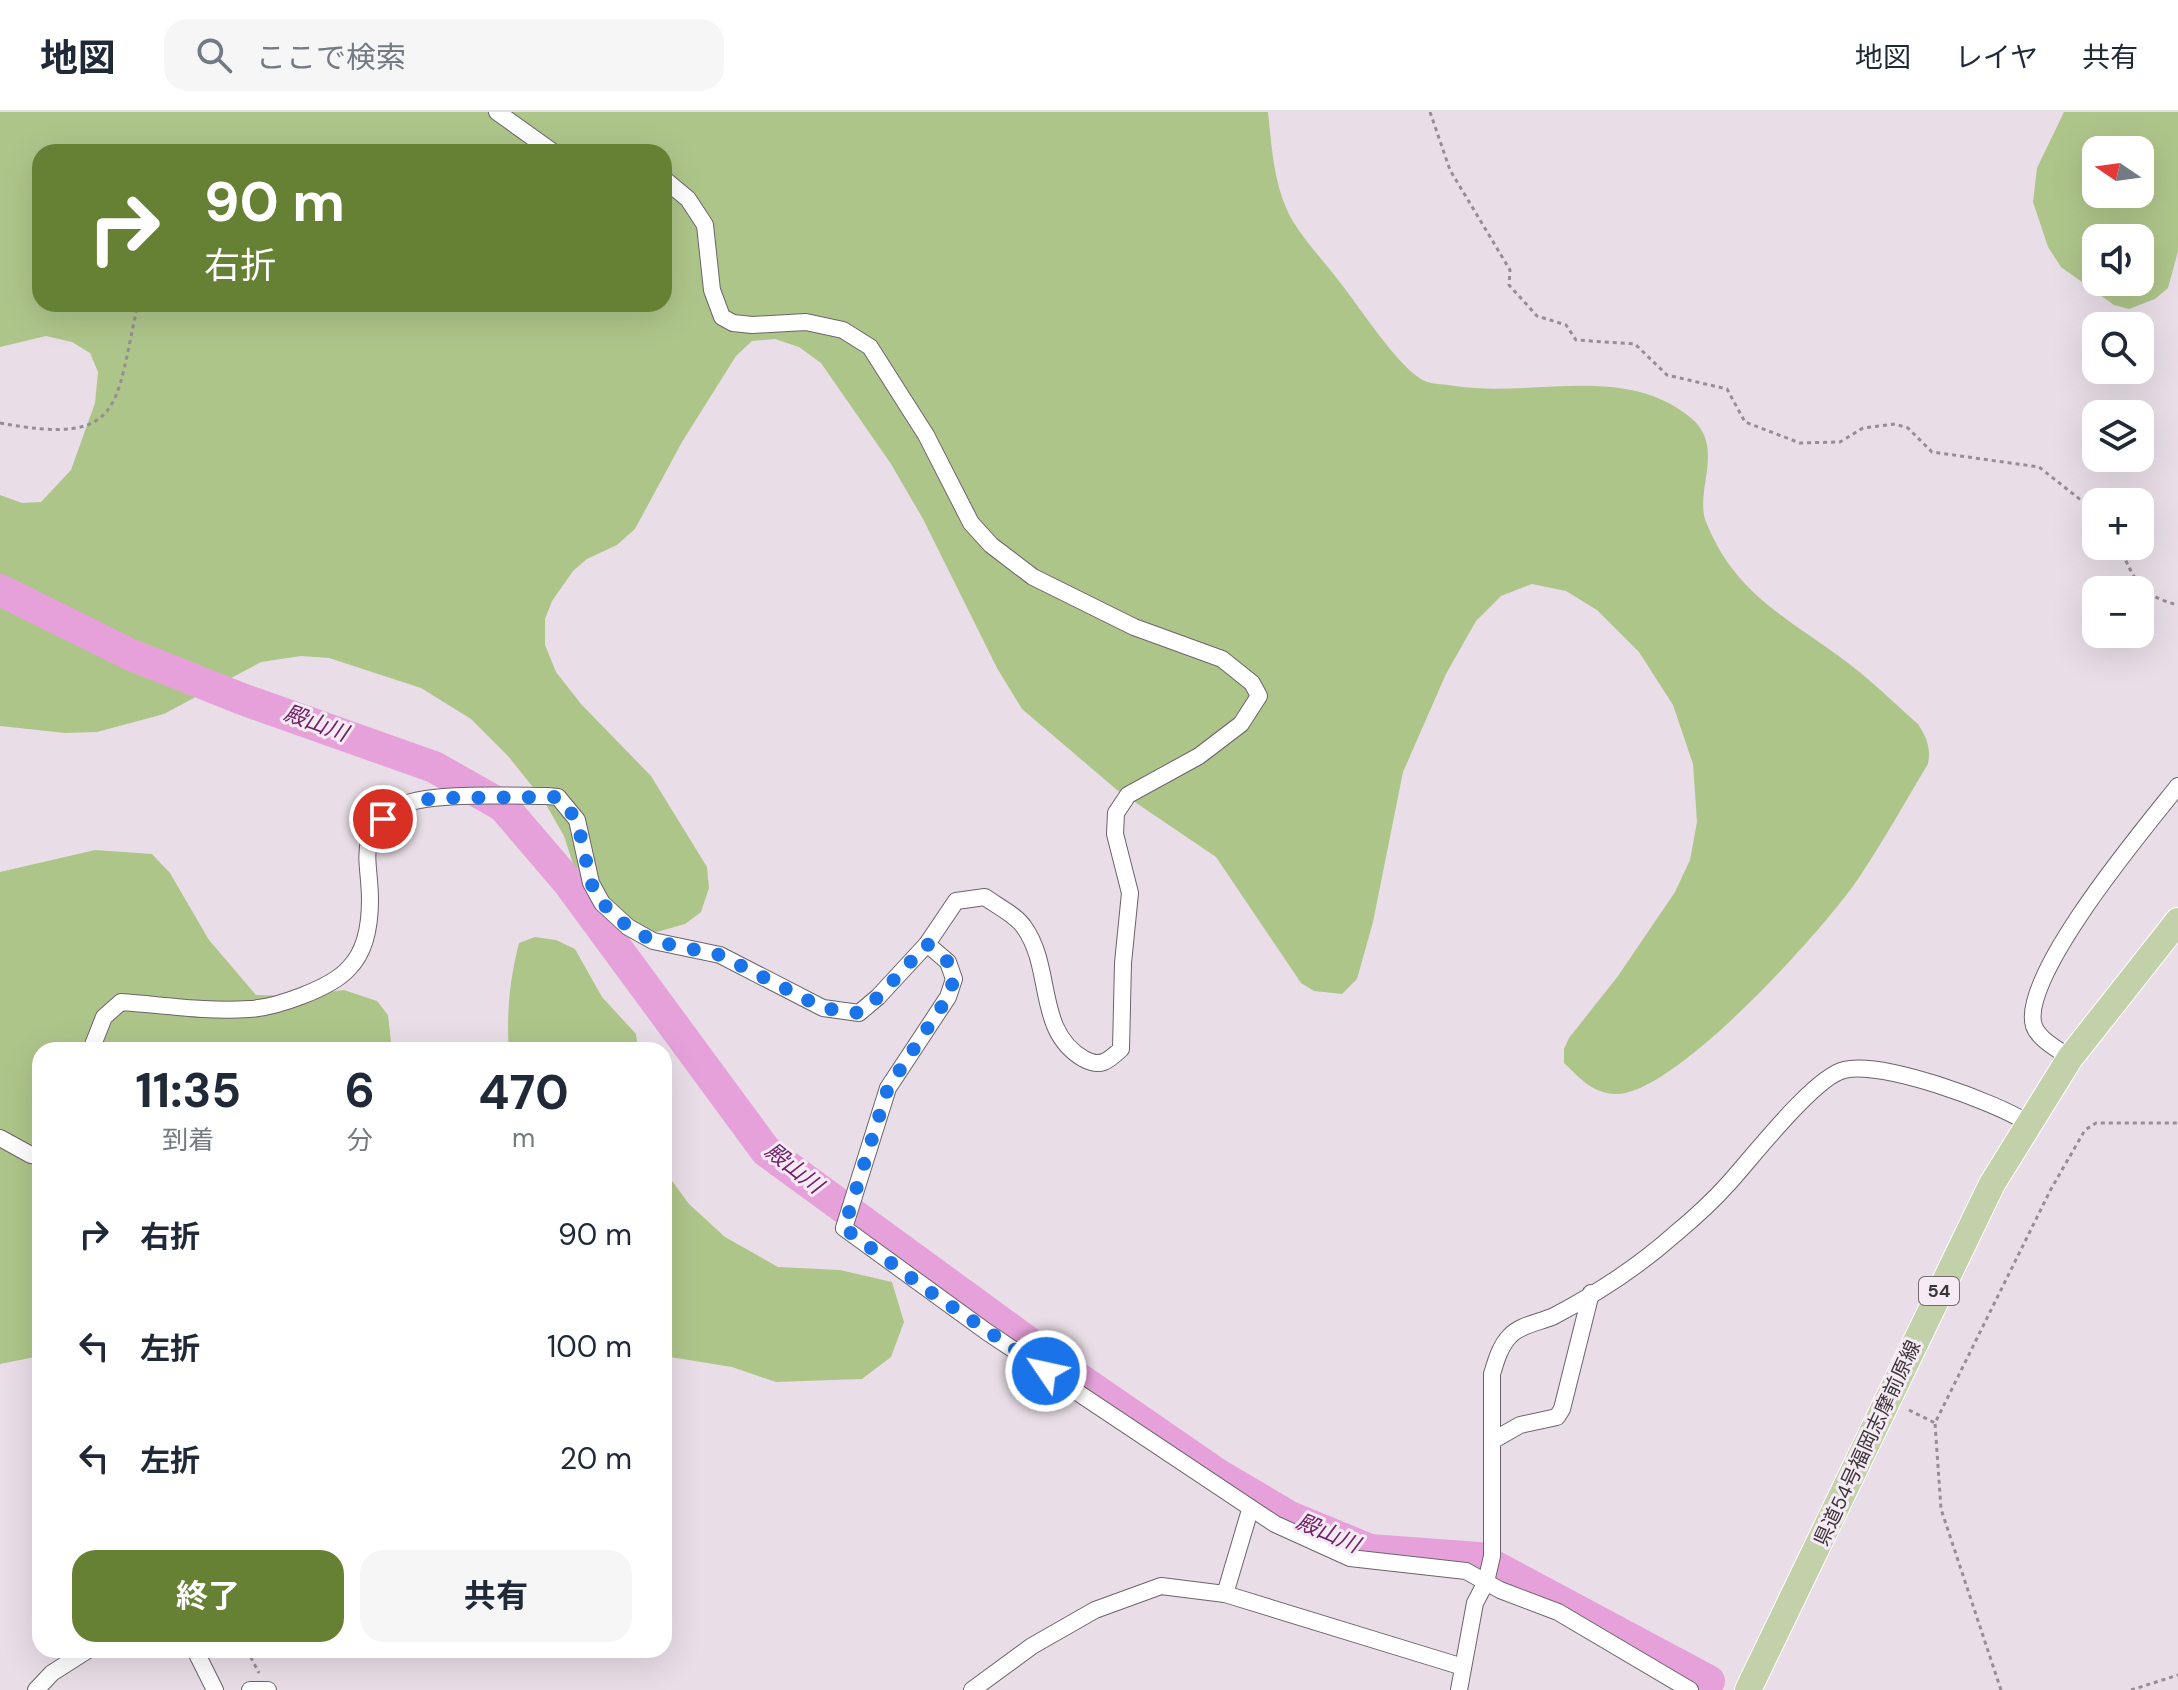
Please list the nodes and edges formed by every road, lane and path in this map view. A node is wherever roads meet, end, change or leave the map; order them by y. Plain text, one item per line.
1 (497, 112) edge
2 (1430, 112) edge
3 (542, 144) edge
4 (672, 186) edge
5 (136, 312) edge
6 (0, 423) edge
7 (2082, 501) edge
8 (2125, 560) edge
9 (2178, 605) edge
10 (2178, 786) edge
11 (2178, 921) edge
12 (927, 944) junction
13 (94, 1042) edge
14 (2070, 1058) junction
15 (2028, 1123) junction
16 (2178, 1123) edge
17 (0, 1138) edge
18 (32, 1155) edge
19 (1591, 1293) junction
20 (1890, 1399) junction
21 (1935, 1423) junction
22 (1492, 1441) junction
23 (1250, 1510) junction
24 (1486, 1582) junction
25 (1225, 1594) junction
26 (75, 1658) edge
27 (199, 1658) edge
28 (250, 1658) edge
29 (1463, 1667) junction
30 (2178, 1675) edge
31 (260, 1686) edge
32 (36, 1690) edge
33 (215, 1690) edge
34 (972, 1690) edge
35 (1459, 1690) edge
36 (1690, 1690) edge
37 (1748, 1690) edge
38 (2001, 1690) edge
39 (2131, 1690) edge

1 - 3 street
2 - 7 path
4 - 12 street
5 - 6 path
8 - 9 path
10 - 14 street
11 - 14 main road, 県道54号福岡志摩前原線 / 54
12 - 13 street
12 - 23 street
14 - 15 main road, 県道54号福岡志摩前原線 / 54
15 - 19 street
15 - 20 main road, 県道54号福岡志摩前原線 / 54
16 - 21 path
17 - 18 street
19 - 22 street
19 - 22 street
20 - 21 path
20 - 37 main road, 県道54号福岡志摩前原線 / 54
21 - 38 path
22 - 24 street
23 - 24 street
23 - 25 street
24 - 29 street
24 - 36 street
25 - 29 street
25 - 34 street
26 - 32 street
27 - 33 street
28 - 31 path
29 - 35 street
30 - 39 path

